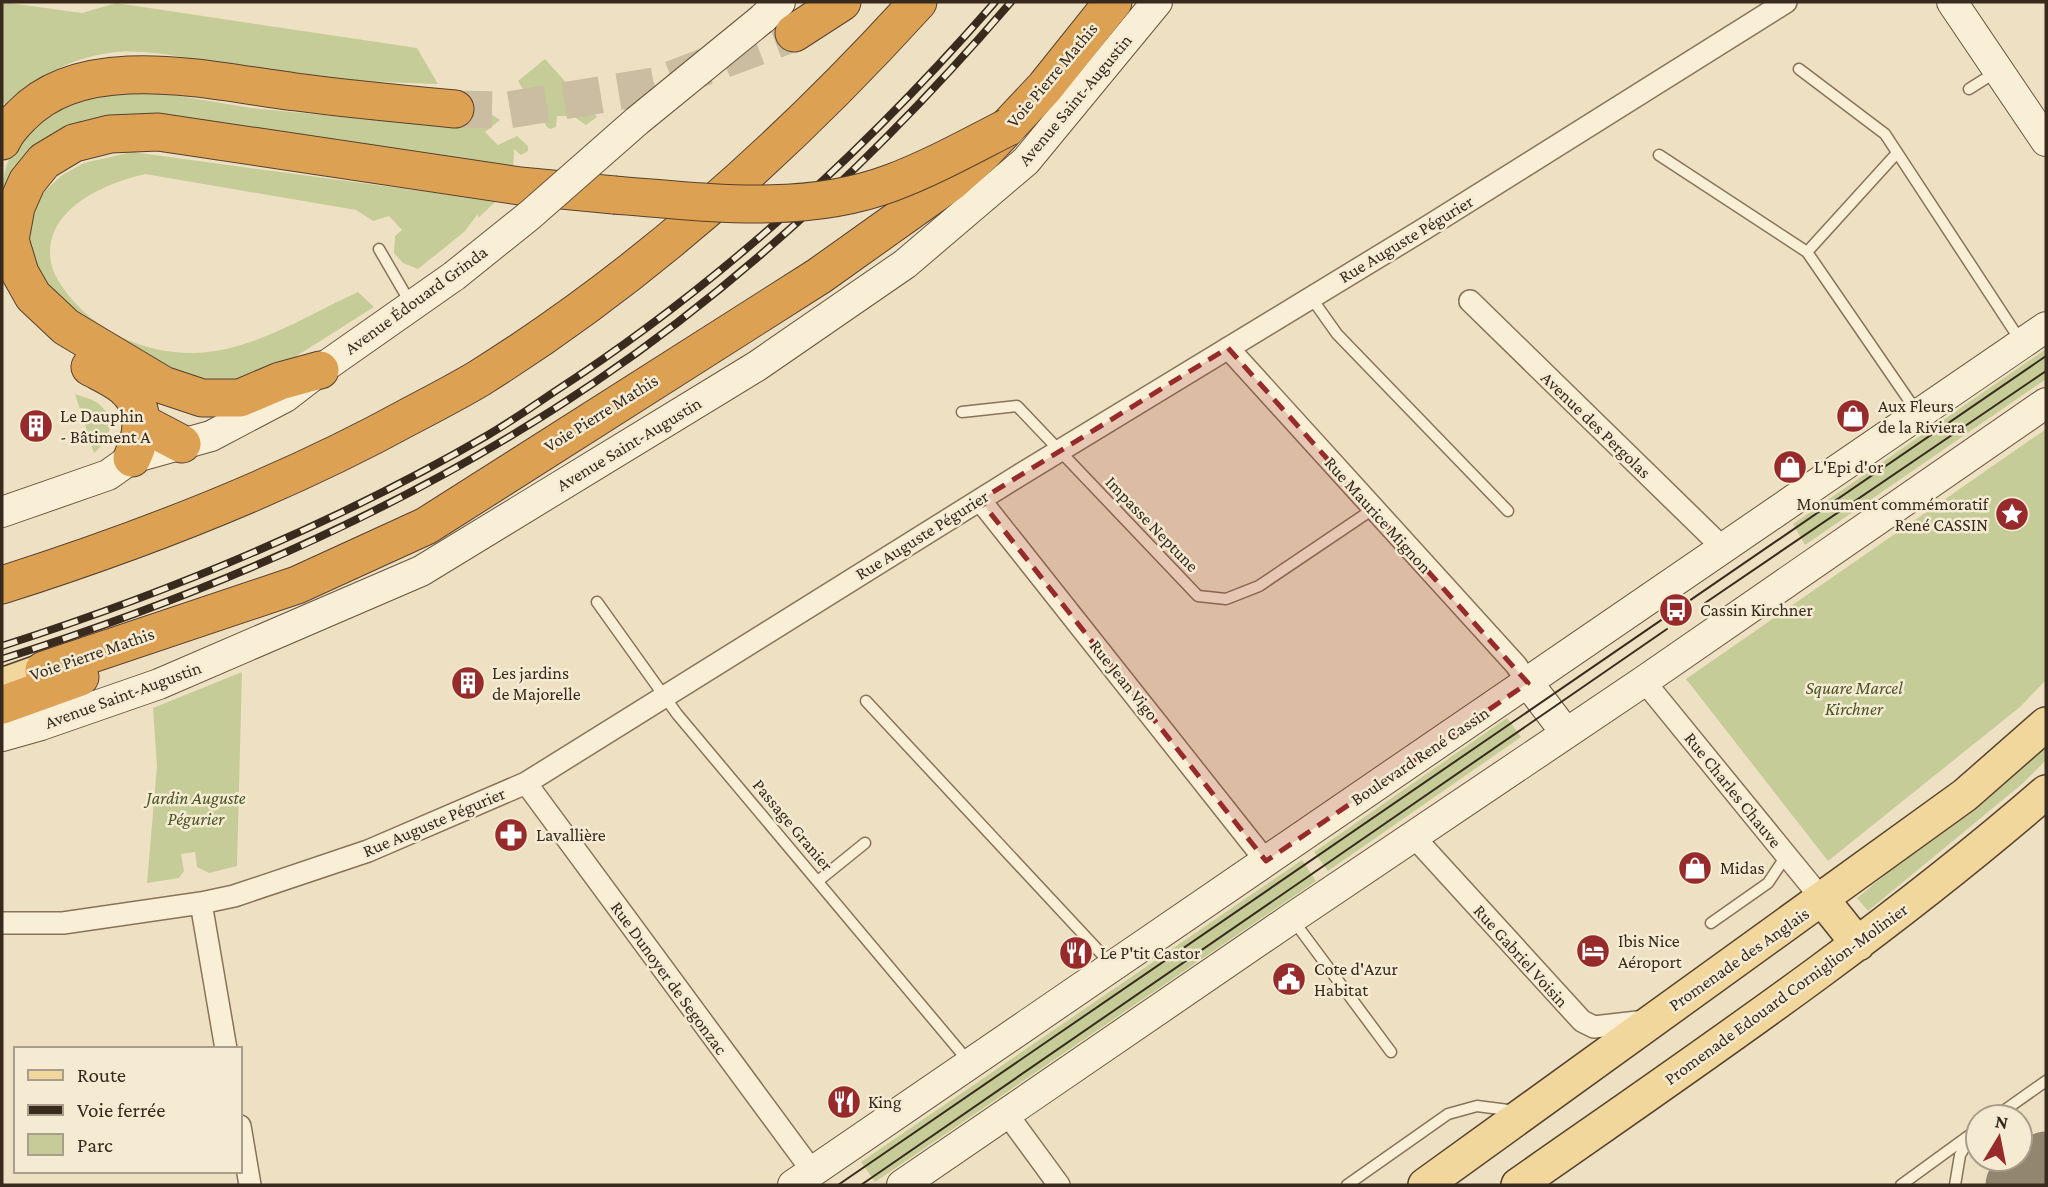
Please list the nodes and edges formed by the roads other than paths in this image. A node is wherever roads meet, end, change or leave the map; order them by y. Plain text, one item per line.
1 (842, 2) edge
2 (918, 2) edge
3 (1113, 2) edge
4 (1157, 2) edge
5 (1786, 2) edge
6 (1952, 2) edge
7 (778, 18) edge
8 (1799, 69) dead end
9 (1998, 71) junction
10 (1969, 89) dead end
11 (455, 109) tunnel mouth
12 (1008, 127) junction
13 (2, 141) edge
14 (2046, 141) edge
15 (1898, 153) junction
16 (1659, 155) dead end
17 (379, 249) dead end
18 (1807, 252) junction
19 (2, 289) edge
20 (1310, 296) junction
21 (1470, 301) dead end
22 (412, 306) junction
23 (2034, 335) edge
24 (1228, 348) junction
25 (320, 370) junction
26 (2046, 403) edge
27 (962, 412) dead end
28 (1919, 414) junction
29 (142, 423) junction
30 (182, 444) junction
31 (1058, 452) junction
32 (132, 458) junction
33 (980, 500) junction
34 (1373, 509) junction
35 (1508, 511) dead end
36 (2, 512) edge
37 (1723, 548) junction
38 (67, 564) junction
39 (2, 573) edge
40 (2, 585) edge
41 (297, 585) junction
42 (597, 602) dead end
43 (44, 670) joint
44 (1644, 681) junction
45 (1528, 683) junction
46 (2, 685) edge
47 (664, 696) junction
48 (866, 701) dead end
49 (2, 705) edge
50 (2046, 724) edge
51 (1566, 733) junction
52 (2, 736) edge
53 (526, 783) junction
54 (2046, 792) edge
55 (1414, 837) junction
56 (865, 843) dead end
57 (1786, 856) junction
58 (1266, 861) junction
59 (818, 881) junction
60 (1822, 899) junction
61 (201, 904) junction
62 (1292, 918) junction
63 (2, 923) edge
64 (1711, 923) dead end
65 (1858, 944) junction
66 (1113, 966) junction
67 (1651, 1020) junction
68 (226, 1047) edge
69 (1391, 1052) dead end
70 (971, 1064) junction
71 (2046, 1081) edge
72 (2015, 1103) edge
73 (1525, 1112) junction
74 (1007, 1114) junction
75 (242, 1138) edge
76 (1964, 1140) edge
77 (1964, 1148) edge
78 (809, 1181) edge
79 (250, 1185) edge
80 (902, 1185) edge
81 (1059, 1185) edge
82 (1347, 1185) edge
83 (1425, 1185) edge
84 (1518, 1185) edge
85 (1900, 1185) edge
86 (1955, 1185) edge

1 - 7 highway
2 - 38 highway
3 - 12 highway, Voie Pierre Mathis
4 - 52 main road, Avenue Saint-Augustin
5 - 20 street, Rue Auguste Pégurier
6 - 9 main road
7 - 22 main road, Avenue Édouard Grinda, bridge
8 - 15 lane
9 - 10 lane
9 - 14 main road
11 - 13 highway
12 - 25 highway, bridge
12 - 41 highway, Voie Pierre Mathis, bridge
15 - 18 lane
15 - 23 lane
16 - 18 lane
17 - 22 lane
18 - 28 lane
19 - 29 highway
20 - 24 street, Rue Auguste Pégurier
20 - 35 lane
21 - 37 street, Avenue des Pergolas
22 - 25 main road, Avenue Édouard Grinda
23 - 28 main road, Boulevard René Cassin
24 - 31 street, Rue Auguste Pégurier
24 - 34 street, Rue Maurice Mignon
25 - 30 main road, Avenue Édouard Grinda
26 - 44 main road
27 - 31 lane, Impasse Neptune
28 - 37 main road, Boulevard René Cassin
29 - 30 highway
29 - 32 highway
30 - 32 main road, Avenue Édouard Grinda
31 - 33 street, Rue Auguste Pégurier
31 - 34 lane, Impasse Neptune
32 - 36 main road, Avenue Édouard Grinda
33 - 47 street, Rue Auguste Pégurier
33 - 58 street, Rue Jean Vigo
34 - 45 street, Rue Maurice Mignon
37 - 45 main road, Boulevard René Cassin
38 - 39 lane
38 - 40 highway
41 - 43 highway, Voie Pierre Mathis
41 - 49 highway
42 - 47 lane, Passage Granier
43 - 46 main road, Voie Pierre Mathis
44 - 51 main road
44 - 57 street, Rue Charles Chauve
45 - 51 main road
45 - 58 main road, Boulevard René Cassin
47 - 53 street, Rue Auguste Pégurier
47 - 59 lane, Passage Granier
48 - 66 lane
50 - 60 main road, Promenade des Anglais
51 - 55 main road
53 - 61 street, Rue Auguste Pégurier
53 - 78 street, Rue Dunoyer de Segonzac
54 - 65 main road, Promenade Edouard Corniglion-Molinier
55 - 62 main road
55 - 67 street, Rue Gabriel Voisin
56 - 59 lane
57 - 60 street, Rue Charles Chauve
57 - 64 lane
58 - 66 main road, Boulevard René Cassin
59 - 70 lane, Passage Granier
60 - 65 main road
60 - 67 main road, Promenade des Anglais
61 - 63 street, Rue Auguste Pégurier
61 - 68 street
62 - 69 lane
62 - 74 main road
65 - 84 main road, Promenade Edouard Corniglion-Molinier
66 - 70 main road, Boulevard René Cassin
67 - 73 main road, Promenade des Anglais
70 - 78 main road, Boulevard René Cassin
71 - 72 lane
73 - 82 lane
73 - 83 main road, Promenade des Anglais
74 - 80 main road
74 - 81 street
75 - 79 street
76 - 85 lane
77 - 86 lane

